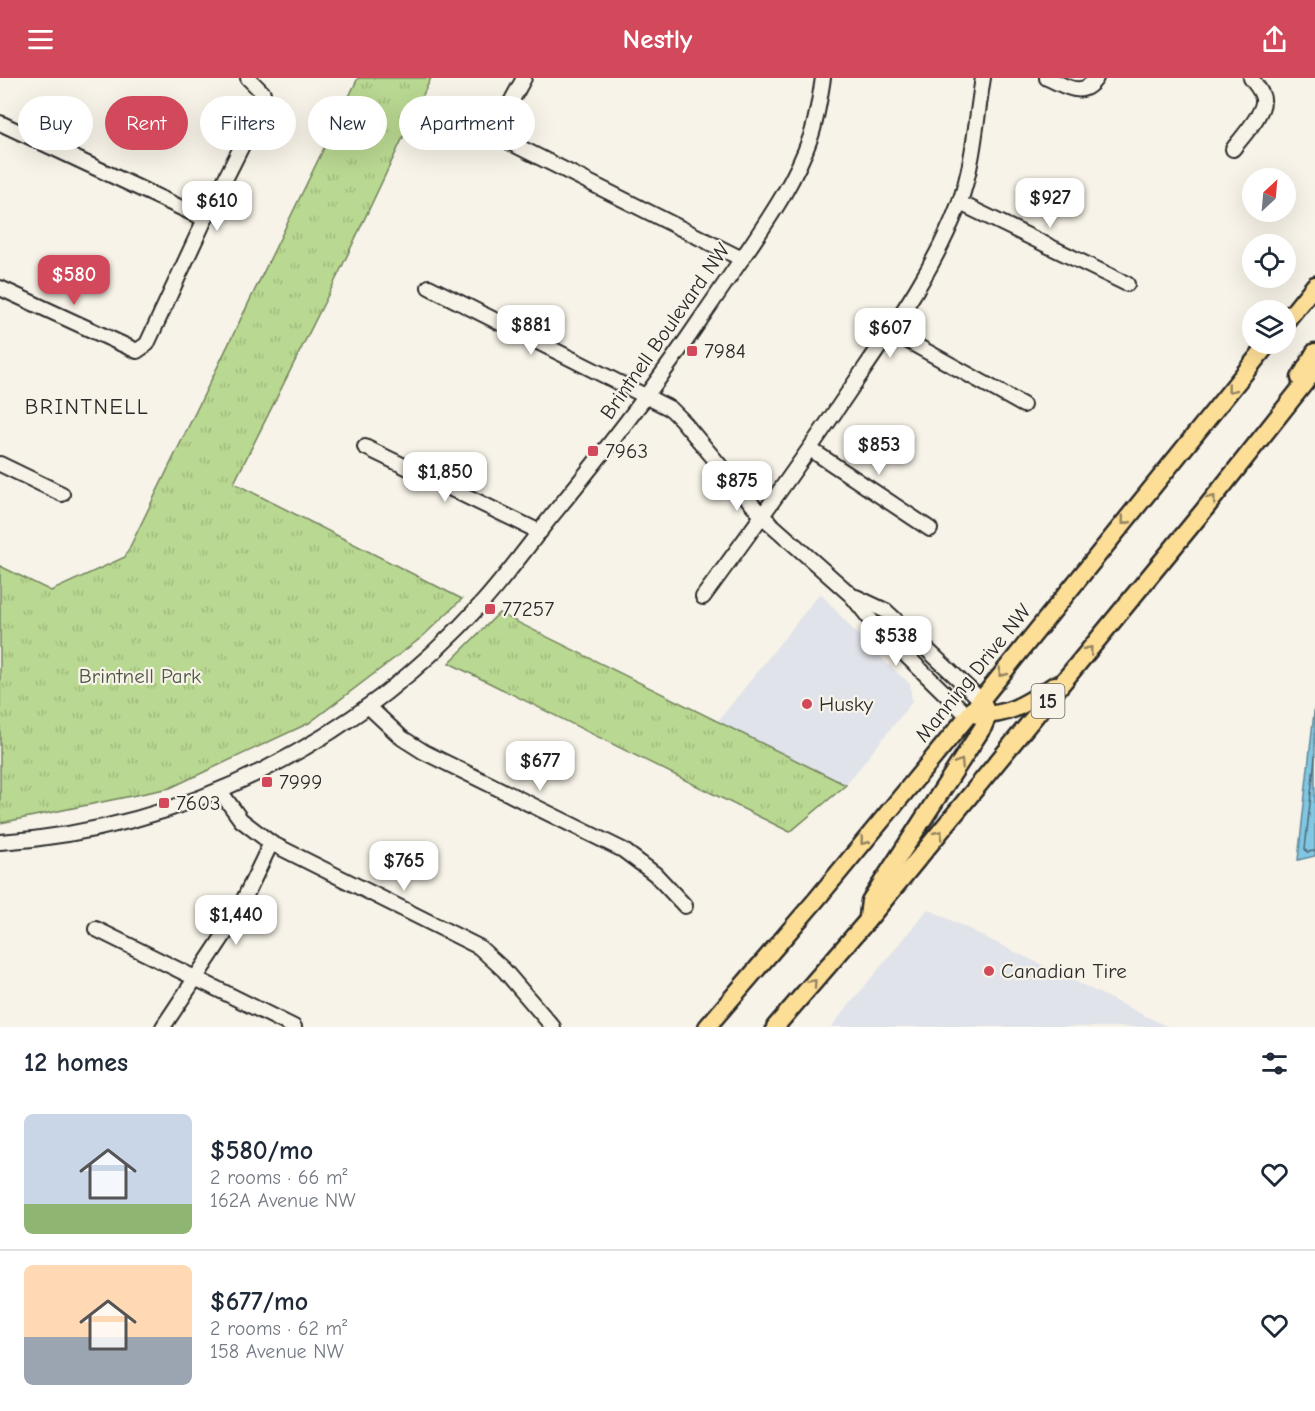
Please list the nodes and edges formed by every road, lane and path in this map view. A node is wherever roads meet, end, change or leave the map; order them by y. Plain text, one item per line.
1 (248, 78) edge
2 (524, 78) edge
3 (824, 78) edge
4 (983, 78) edge
5 (1047, 78) edge
6 (1096, 78) edge
7 (1251, 78) edge
8 (0, 123) edge
9 (1233, 149) dead end
10 (960, 202) junction
11 (205, 219) junction
12 (742, 259) junction
13 (1127, 284) dead end
14 (1315, 285) edge
15 (429, 287) dead end
16 (0, 288) edge
17 (1296, 309) edge
18 (890, 331) junction
19 (1315, 352) edge
20 (1260, 354) edge
21 (1315, 370) edge
22 (648, 397) junction
23 (1023, 405) dead end
24 (1281, 412) junction
25 (365, 447) dead end
26 (810, 449) junction
27 (0, 464) edge
28 (62, 494) dead end
29 (762, 516) junction
30 (930, 529) dead end
31 (540, 532) junction
32 (852, 595) junction
33 (703, 597) dead end
34 (1068, 676) junction
35 (981, 700) junction
36 (368, 706) junction
37 (968, 715) junction
38 (988, 715) junction
39 (220, 791) junction
40 (0, 842) edge
41 (271, 843) junction
42 (685, 906) dead end
43 (867, 921) junction
44 (96, 929) dead end
45 (196, 978) junction
46 (744, 984) junction
47 (163, 1027) edge
48 (294, 1027) edge
49 (552, 1027) edge
50 (707, 1027) edge
51 (723, 1027) edge
52 (775, 1027) edge

1 - 11 street
2 - 12 street
3 - 12 street, Brintnell Boulevard NW
4 - 10 street
5 - 6 street
7 - 9 street
8 - 11 street
10 - 13 street
10 - 18 street
11 - 16 street
12 - 22 street, Brintnell Boulevard NW
14 - 17 main road
15 - 22 street
18 - 23 street
18 - 26 street
19 - 24 main road
20 -> 35 main road, Manning Drive NW / 15
21 - 24 main road, 15
22 - 29 street
22 - 31 street, Brintnell Boulevard NW
34 -> 24 main road, 15
25 - 31 street
26 - 29 street
26 - 30 street
27 - 28 street
29 - 32 street
29 - 33 street
31 - 36 street, Brintnell Boulevard NW
32 - 35 street
32 - 37 street
34 - 38 main road
43 -> 34 main road, 15
35 - 37 main road, Manning Drive NW
35 - 38 main road
36 - 39 street, Brintnell Boulevard NW
36 - 42 street
37 - 38 main road
37 -> 46 main road, Manning Drive NW
43 -> 38 main road
39 - 40 street, Brintnell Boulevard NW
39 - 41 street
41 - 45 street
41 - 49 street
52 -> 43 main road, 15
44 - 45 street
45 - 47 street
45 - 48 street
46 - 50 main road, Manning Drive NW
46 - 51 main road

